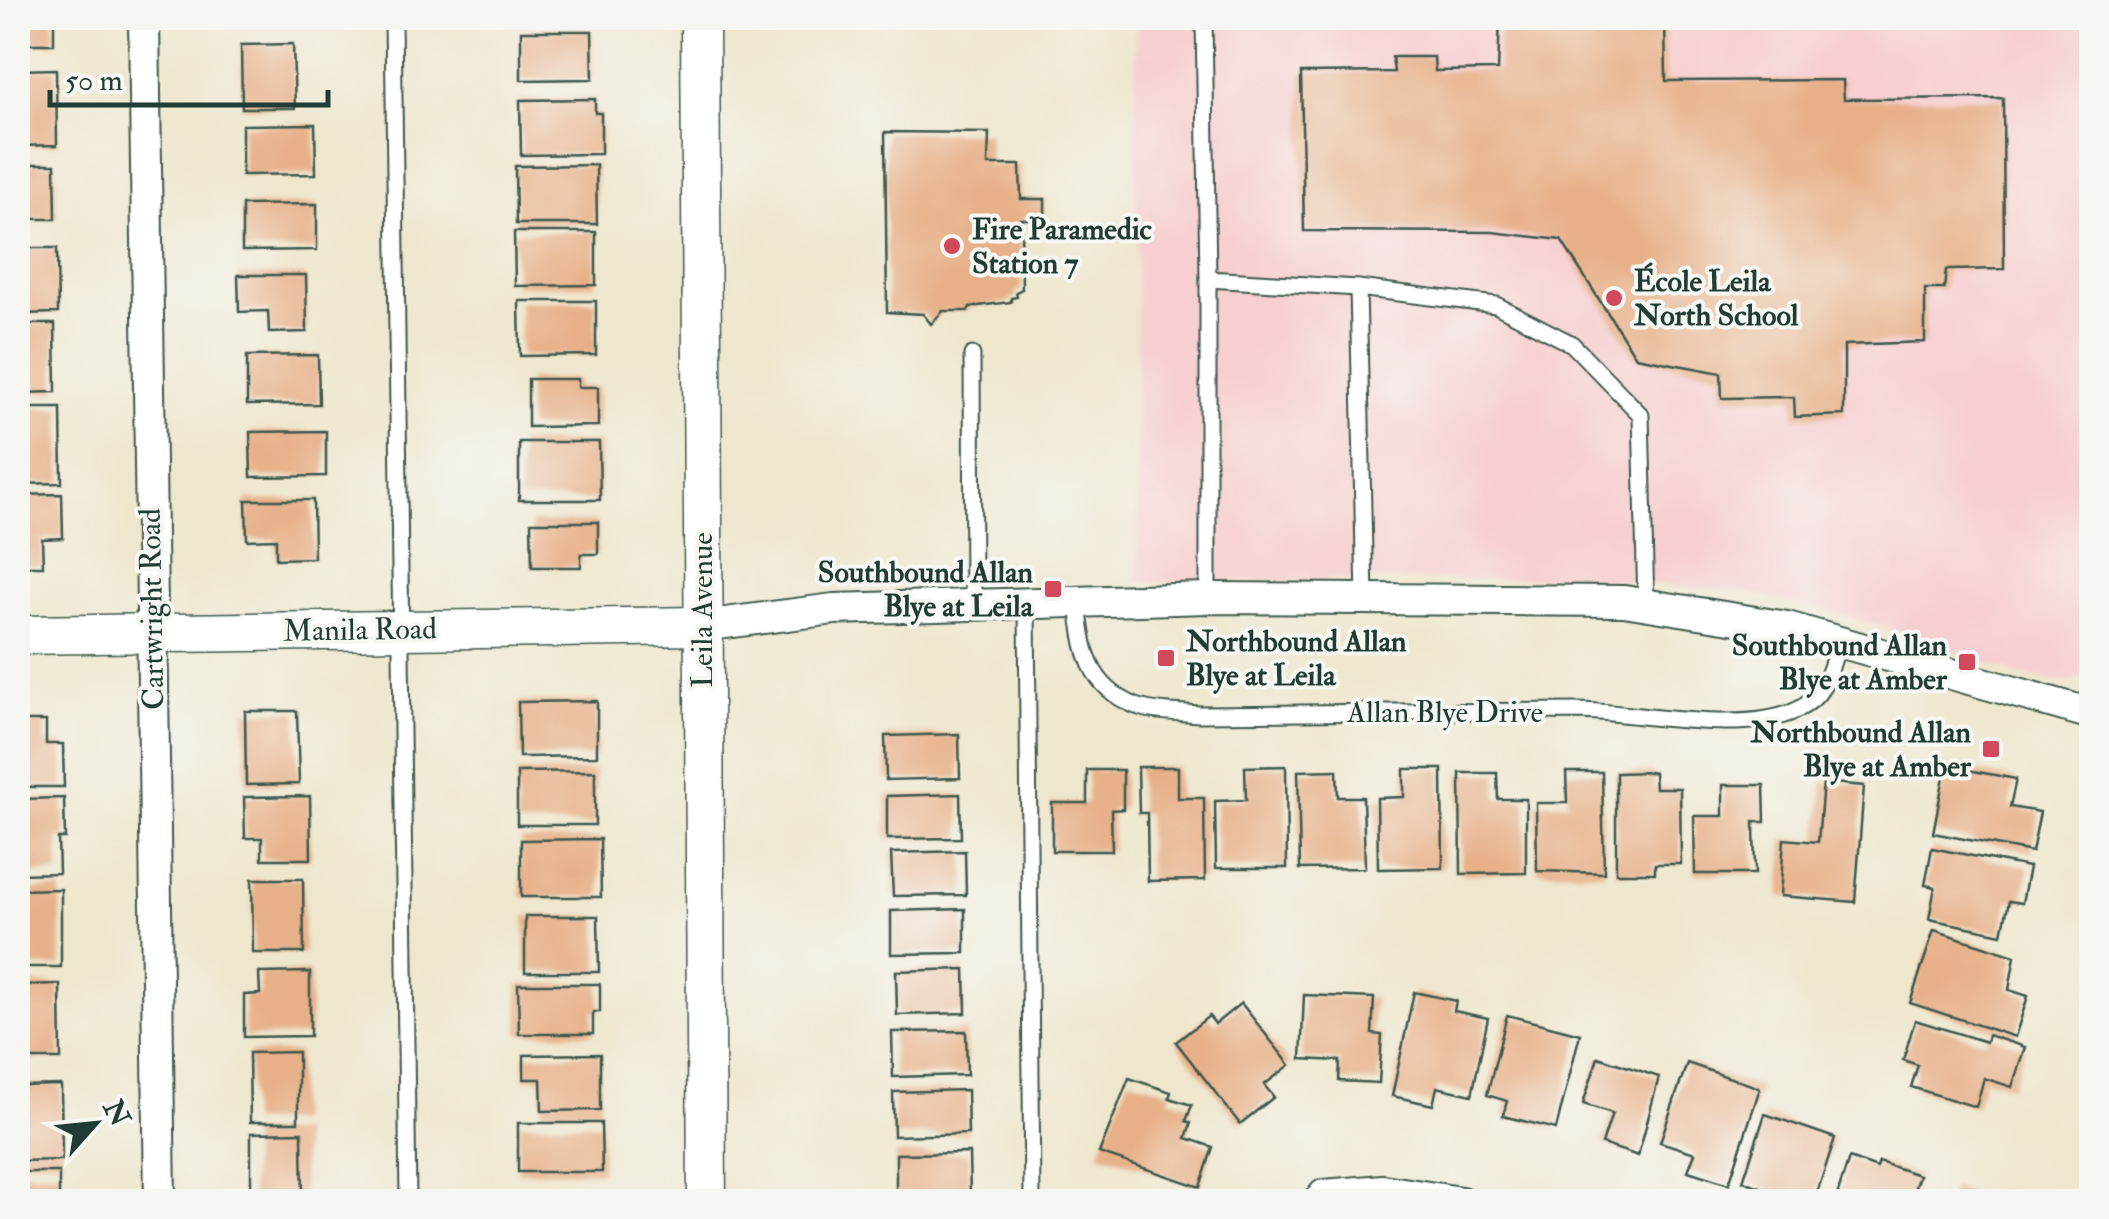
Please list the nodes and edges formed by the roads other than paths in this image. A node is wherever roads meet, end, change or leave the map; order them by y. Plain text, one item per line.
1 (144, 18) edge
2 (393, 18) edge
3 (700, 18) edge
4 (1204, 18) edge
5 (1208, 278) junction
6 (1358, 288) junction
7 (972, 354) dead end
8 (1208, 598) junction
9 (1366, 600) junction
10 (1078, 602) junction
11 (1026, 604) junction
12 (1646, 604) junction
13 (973, 605) junction
14 (702, 626) junction
15 (400, 630) junction
16 (152, 633) junction
17 (18, 635) edge
18 (1839, 642) junction
19 (2092, 714) edge
20 (160, 1202) edge
21 (408, 1202) edge
22 (706, 1202) edge
23 (1032, 1202) edge
24 (1320, 1202) edge
25 (1462, 1202) edge

1 - 16 street, Cartwright Road
2 - 15 lane
3 - 14 street, Leila Avenue
4 - 5 lane
5 - 6 lane
5 - 8 lane
6 - 9 lane
6 - 12 lane
7 - 13 lane
8 - 9 street
8 - 10 street
9 - 12 street
10 - 11 street
10 - 18 lane, Allan Blye Drive
11 - 13 street
11 - 23 lane
12 - 18 street
13 - 14 street
14 - 15 street, Manila Road
14 - 22 street, Leila Avenue
15 - 16 street, Manila Road
15 - 21 lane
16 - 17 street, Manila Road
16 - 20 street, Cartwright Road
18 - 19 street
24 - 25 street

